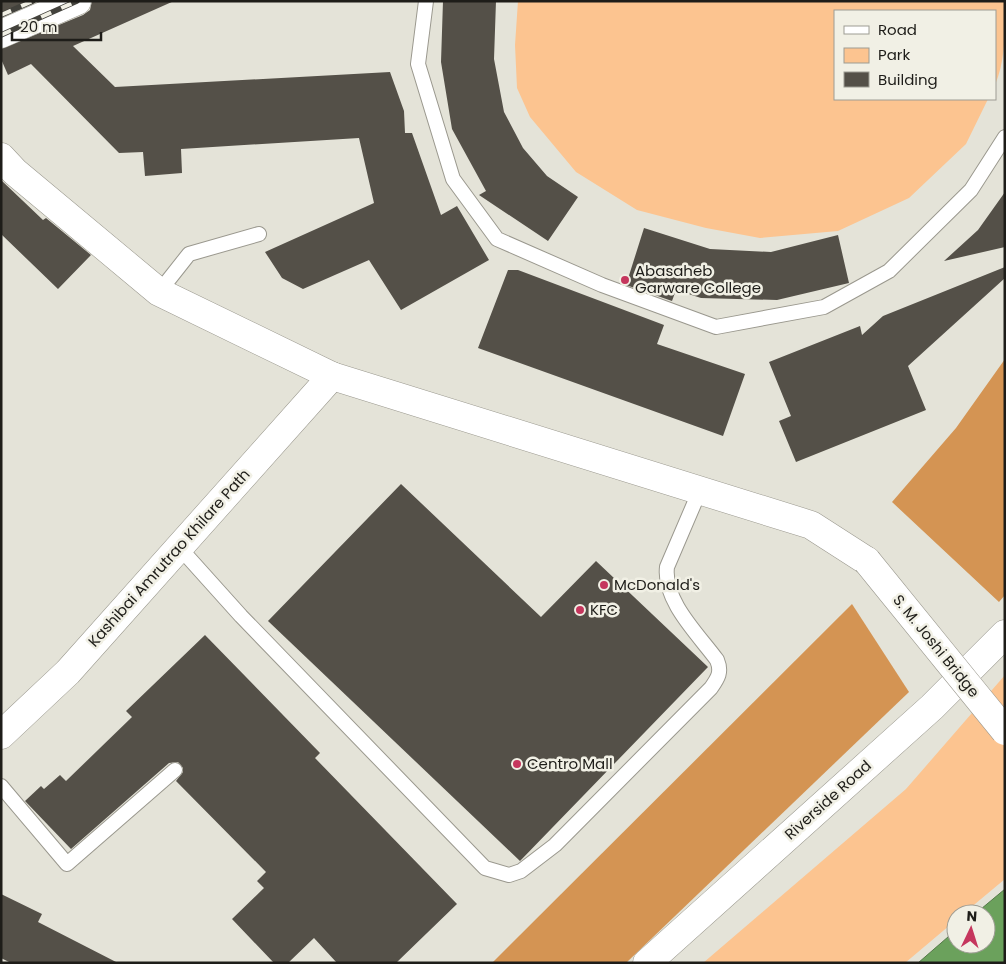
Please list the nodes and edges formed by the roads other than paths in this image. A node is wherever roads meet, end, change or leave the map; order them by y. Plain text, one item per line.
1 (77, 1) edge
2 (426, 1) edge
3 (1, 34) edge
4 (1005, 136) edge
5 (2, 160) edge
6 (259, 234) dead end
7 (159, 292) junction
8 (332, 376) junction
9 (700, 490) junction
10 (179, 547) junction
11 (1005, 634) edge
12 (1005, 731) edge
13 (1, 735) edge
14 (175, 770) dead end
15 (1, 786) edge
16 (647, 963) edge

1 - 3 main road
2 - 4 lane
5 - 7 main road, S. M. Joshi Bridge
6 - 7 lane
7 - 8 main road, S. M. Joshi Bridge
8 - 9 main road, S. M. Joshi Bridge
8 - 10 main road, Kashibai Amrutrao Khilare Path
9 - 10 lane
9 - 12 main road, S. M. Joshi Bridge, bridge
10 - 13 main road, Kashibai Amrutrao Khilare Path
11 - 16 main road, Riverside Road
14 - 15 lane

